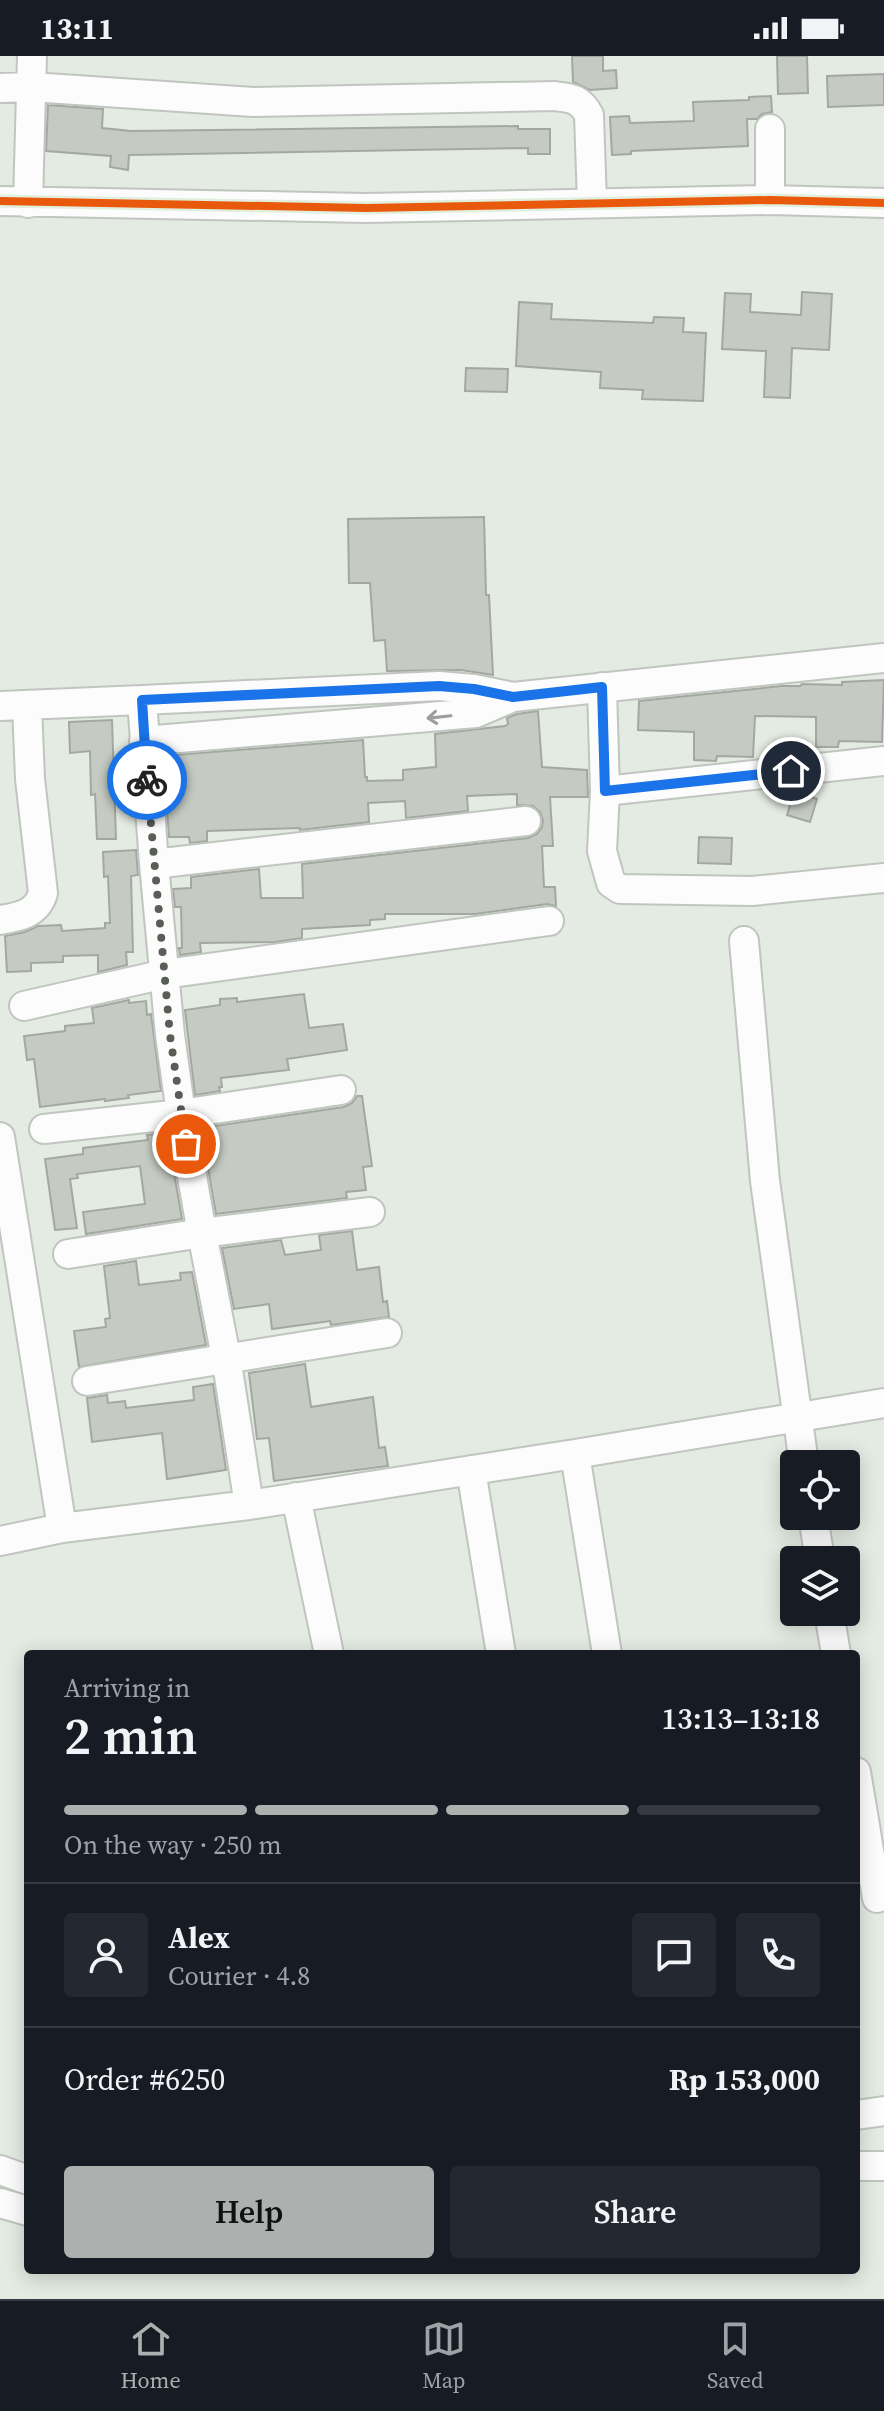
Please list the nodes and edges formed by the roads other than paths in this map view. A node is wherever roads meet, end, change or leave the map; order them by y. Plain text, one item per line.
1 (32, 56) edge
2 (32, 87) junction
3 (0, 88) edge
4 (770, 129) dead end
5 (770, 200) junction
6 (14, 202) edge
7 (592, 203) junction
8 (884, 203) edge
9 (884, 658) edge
10 (602, 687) junction
11 (513, 697) junction
12 (142, 700) junction
13 (14, 706) edge
14 (144, 741) junction
15 (884, 761) edge
16 (605, 791) junction
17 (526, 821) dead end
18 (154, 864) junction
19 (884, 878) edge
20 (0, 920) edge
21 (549, 921) dead end
22 (744, 941) dead end
23 (165, 974) junction
24 (24, 1006) dead end
25 (341, 1090) dead end
26 (181, 1114) junction
27 (44, 1129) dead end
28 (0, 1137) edge
29 (370, 1212) dead end
30 (202, 1233) junction
31 (8, 1242) edge
32 (68, 1254) dead end
33 (387, 1333) dead end
34 (226, 1357) junction
35 (87, 1381) dead end
36 (884, 1403) edge
37 (796, 1416) junction
38 (802, 1450) edge
39 (575, 1454) junction
40 (471, 1470) junction
41 (296, 1497) junction
42 (249, 1505) junction
43 (62, 1528) junction
44 (0, 1541) edge
45 (831, 1626) edge
46 (328, 1650) edge
47 (500, 1650) edge
48 (606, 1650) edge
49 (835, 1650) edge
50 (860, 1796) edge
51 (877, 1898) dead end
52 (884, 2111) edge
53 (860, 2114) edge
54 (860, 2166) edge
55 (884, 2166) edge
56 (0, 2170) edge
57 (24, 2179) edge
58 (0, 2203) edge
59 (24, 2210) edge

1 - 2 street
2 - 3 street
2 - 6 street
2 - 7 street
4 - 5 street
5 - 7 street
5 - 8 street
6 - 7 street
9 - 10 street
10 - 11 street
10 - 16 street
11 - 12 street
11 -> 14 street
12 - 13 street
12 - 14 street
13 - 20 street
14 - 18 street
15 - 16 street
16 - 19 street
17 - 18 street
18 - 23 street
21 - 23 street
22 - 37 street
23 - 24 street
23 - 26 street
25 - 26 street
26 - 27 street
26 - 30 street
28 - 31 street
29 - 30 street
30 - 32 street
30 - 34 street
31 - 43 street
33 - 34 street
34 - 35 street
34 - 42 street
36 - 37 street
37 - 38 street
37 - 39 street
39 - 40 street
39 - 48 street
40 - 41 street
40 - 47 street
41 - 42 street
41 - 46 street
42 - 43 street
43 - 44 street
45 - 49 street
50 - 51 street
52 - 53 street
54 - 55 street
56 - 57 street
58 - 59 street

